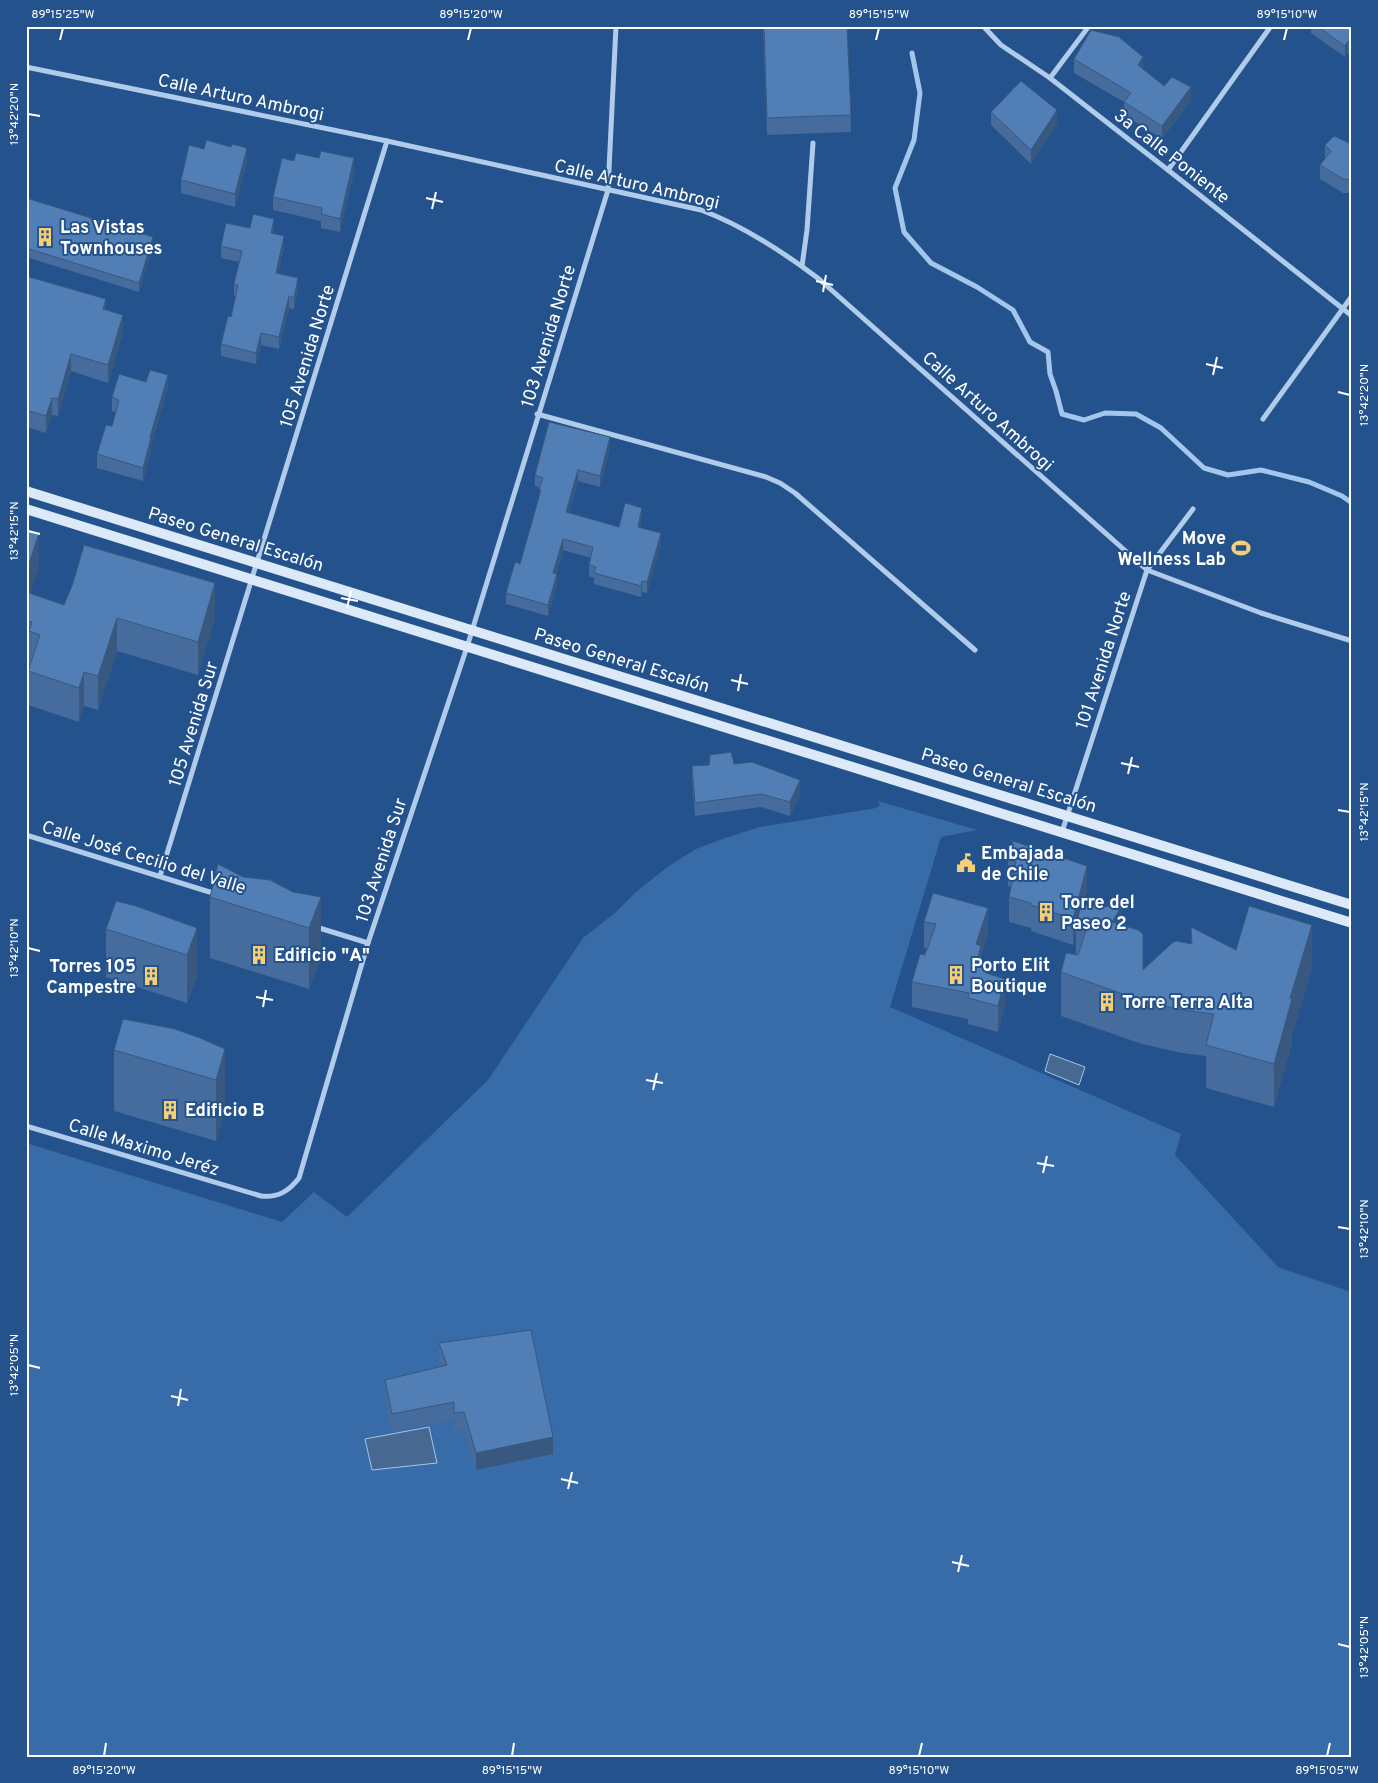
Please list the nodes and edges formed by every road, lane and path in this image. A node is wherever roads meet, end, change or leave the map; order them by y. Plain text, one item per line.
1 (616, 26) edge
2 (983, 26) edge
3 (1089, 26) edge
4 (1271, 26) edge
5 (26, 67) edge
6 (1050, 78) junction
7 (388, 141) junction
8 (813, 143) dead end
9 (1168, 170) junction
10 (608, 190) junction
11 (802, 266) junction
12 (1352, 296) edge
13 (1342, 309) junction
14 (1352, 316) edge
15 (538, 414) junction
16 (1263, 418) dead end
17 (26, 491) edge
18 (1193, 508) dead end
19 (26, 509) edge
20 (257, 563) junction
21 (1147, 570) junction
22 (252, 580) junction
23 (472, 630) junction
24 (1352, 642) edge
25 (467, 647) junction
26 (975, 650) dead end
27 (1067, 815) junction
28 (1062, 833) junction
29 (26, 835) edge
30 (160, 876) junction
31 (226, 897) edge
32 (1352, 905) edge
33 (1352, 923) edge
34 (311, 925) edge
35 (368, 943) junction
36 (26, 1126) edge
37 (254, 1194) joint

1 - 10 street, 103 Avenida Norte
2 - 6 street, 3a Calle Poniente
3 - 6 street
4 - 9 street
5 - 7 street, Calle Arturo Ambrogi
6 - 9 street, 3a Calle Poniente
7 - 10 street, Calle Arturo Ambrogi
7 - 20 street, 105 Avenida Norte
8 - 11 street
9 - 13 street, 3a Calle Poniente
10 - 11 street, Calle Arturo Ambrogi
10 - 15 street, 103 Avenida Norte
11 - 21 street, Calle Arturo Ambrogi
12 - 13 street
13 - 14 street, 3a Calle Poniente
13 - 16 street
15 - 23 street, 103 Avenida Norte
15 - 26 street
17 - 20 street, Paseo General Escalón
18 - 21 street, 101 Avenida Norte
19 - 22 street, Paseo General Escalón
20 - 22 street, 105 Avenida Norte
20 - 23 street, Paseo General Escalón
21 - 24 street, Calle Arturo Ambrogi
21 - 27 street, 101 Avenida Norte
22 - 25 street, Paseo General Escalón
22 - 30 street, 105 Avenida Sur
23 - 25 street, 103 Avenida Norte
23 - 27 street, Paseo General Escalón
25 - 28 street, Paseo General Escalón
25 - 35 street, 103 Avenida Sur
27 - 28 street, 101 Avenida Norte
27 - 32 street, Paseo General Escalón
28 - 33 street, Paseo General Escalón
29 - 30 street, Calle José Cecilio del Valle
30 - 31 street, Calle José Cecilio del Valle
34 - 35 street
35 - 37 street, 103 Avenida Sur
36 - 37 street, Calle Maximo Jeréz

